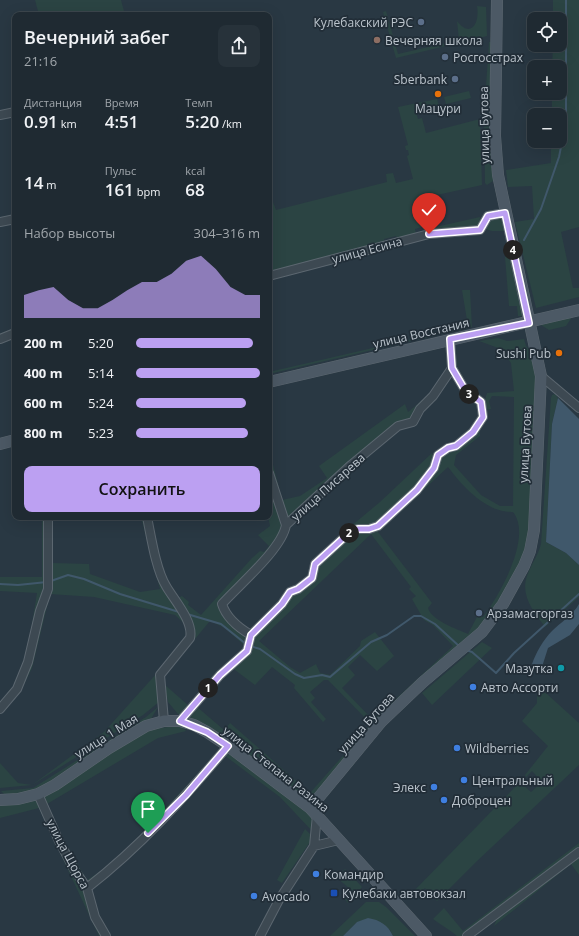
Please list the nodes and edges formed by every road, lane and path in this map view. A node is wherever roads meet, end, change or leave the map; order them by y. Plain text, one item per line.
1 (497, 0) edge
2 (12, 113) edge
3 (0, 115) edge
4 (505, 213) junction
5 (12, 220) edge
6 (0, 222) edge
7 (272, 275) edge
8 (579, 310) edge
9 (529, 323) junction
10 (12, 335) edge
11 (0, 338) edge
12 (450, 339) junction
13 (452, 368) junction
14 (541, 376) junction
15 (272, 381) edge
16 (579, 408) edge
17 (12, 441) edge
18 (0, 444) edge
19 (272, 482) edge
20 (48, 520) edge
21 (148, 520) edge
22 (286, 525) junction
23 (251, 635) junction
24 (0, 709) edge
25 (164, 721) junction
26 (180, 721) junction
27 (228, 746) junction
28 (38, 794) junction
29 (0, 800) edge
30 (313, 812) junction
31 (339, 840) junction
32 (314, 846) junction
33 (579, 852) edge
34 (88, 888) junction
35 (426, 935) edge
36 (106, 936) edge
37 (260, 936) edge
38 (467, 936) edge

1 - 4 street, улица Бутова
2 - 3 street
4 - 7 street, улица Есина
4 - 9 street, улица Бутова
5 - 6 street
8 - 9 street, улица Восстания
9 - 12 street, улица Восстания
9 - 14 street, улица Бутова
10 - 11 street
12 - 13 street
12 - 15 street, улица Восстания
13 - 22 street, улица Писарева
13 - 23 street
14 - 16 street
14 - 30 street, улица Бутова
17 - 18 street
19 - 22 street
20 - 24 street
21 - 25 street
22 - 23 street, улица Писарева
23 - 26 street
25 - 26 street, улица Степана Разина
25 - 28 street, улица 1 Мая
26 - 27 street, улица Степана Разина
27 - 30 street, улица Степана Разина
27 - 34 street
28 - 29 street, улица 1 Мая
28 - 34 street, улица Щорса
30 - 31 street, улица Степана Разина
30 - 32 street
31 - 32 street
31 - 35 street, улица Степана Разина
32 - 37 street
33 - 38 street
34 - 36 street, улица Щорса

